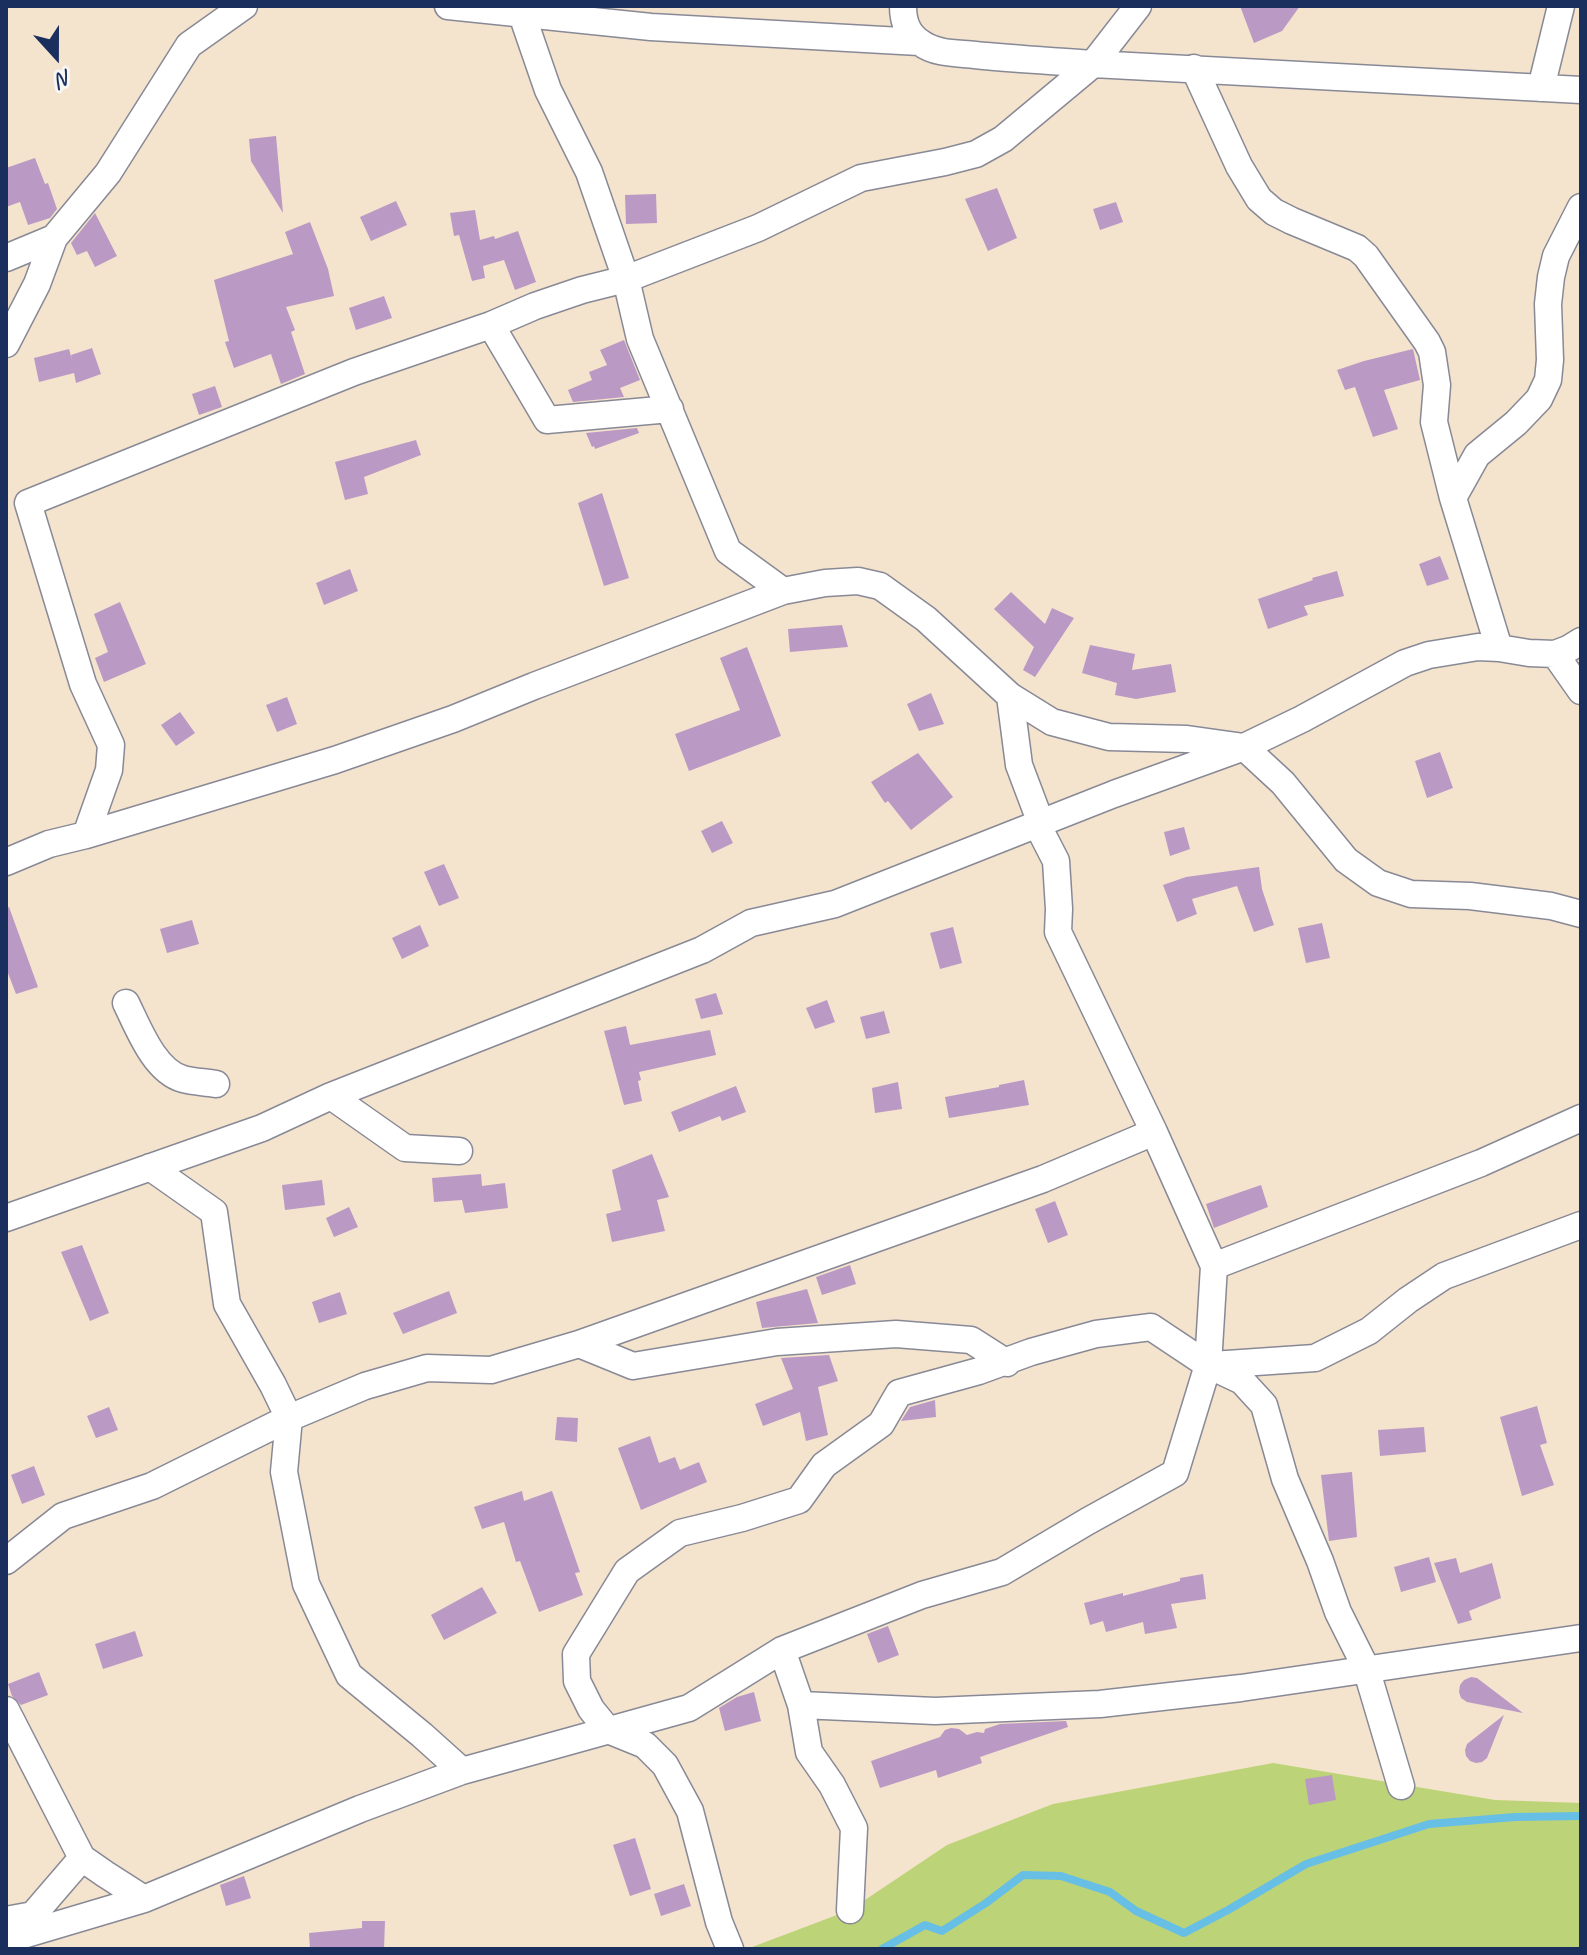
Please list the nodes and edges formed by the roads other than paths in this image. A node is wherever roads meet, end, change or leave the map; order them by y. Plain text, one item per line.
1 (244, 6) edge
2 (448, 6) edge
3 (903, 6) edge
4 (1138, 6) edge
5 (1561, 6) edge
6 (520, 9) edge
7 (919, 42) junction
8 (1093, 64) junction
9 (1194, 68) junction
10 (1541, 88) junction
11 (1581, 90) edge
12 (1581, 207) edge
13 (54, 238) junction
14 (6, 258) edge
15 (626, 279) junction
16 (491, 325) junction
17 (6, 344) edge
18 (670, 409) junction
19 (1453, 498) junction
20 (783, 591) junction
21 (1581, 641) edge
22 (1499, 648) junction
23 (1555, 654) junction
24 (1581, 691) edge
25 (1010, 696) junction
26 (1244, 747) junction
27 (1037, 824) junction
28 (86, 835) junction
29 (6, 862) edge
30 (1581, 914) edge
31 (126, 1003) dead end
32 (216, 1084) dead end
33 (331, 1096) junction
34 (1581, 1118) edge
35 (1154, 1132) junction
36 (459, 1151) dead end
37 (150, 1167) junction
38 (6, 1218) edge
39 (1581, 1225) edge
40 (1214, 1266) junction
41 (579, 1344) junction
42 (1007, 1363) junction
43 (1208, 1365) junction
44 (289, 1418) junction
45 (6, 1561) edge
46 (1581, 1638) edge
47 (782, 1650) junction
48 (1366, 1668) junction
49 (801, 1705) junction
50 (6, 1710) edge
51 (608, 1730) junction
52 (462, 1771) junction
53 (1401, 1786) dead end
54 (82, 1858) junction
55 (144, 1899) junction
56 (850, 1910) dead end
57 (6, 1920) edge
58 (6, 1940) edge
59 (730, 1949) edge

1 - 13 street
2 - 6 street
3 - 7 street
4 - 8 street
5 - 10 street
6 - 7 street
6 - 15 street
7 - 8 street
8 - 9 street
8 - 15 street
9 - 10 street
9 - 19 street
10 - 11 street
12 - 19 street
13 - 14 street
13 - 17 street
15 - 16 street
15 - 18 street
16 - 18 street
16 - 28 street
18 - 20 street
19 - 22 street
20 - 25 street
20 - 28 street
21 - 23 street
22 - 23 street
22 - 26 street
23 - 24 street
25 - 26 street
25 - 27 street
26 - 27 street
26 - 30 street
27 - 33 street
27 - 35 street
28 - 29 street
31 - 32 street
33 - 36 street
33 - 37 street
34 - 40 street
35 - 40 street
35 - 41 street
37 - 38 street
37 - 44 street
39 - 43 street
40 - 43 street
41 - 42 street
41 - 44 street
42 - 43 street
42 - 51 street
43 - 47 street
43 - 48 street
44 - 45 street
44 - 52 street
46 - 48 street
47 - 49 street
47 - 51 street
48 - 49 street
48 - 53 street
49 - 56 street
50 - 54 street
51 - 52 street
51 - 59 street
52 - 55 street
54 - 55 street
54 - 57 street
55 - 58 street

